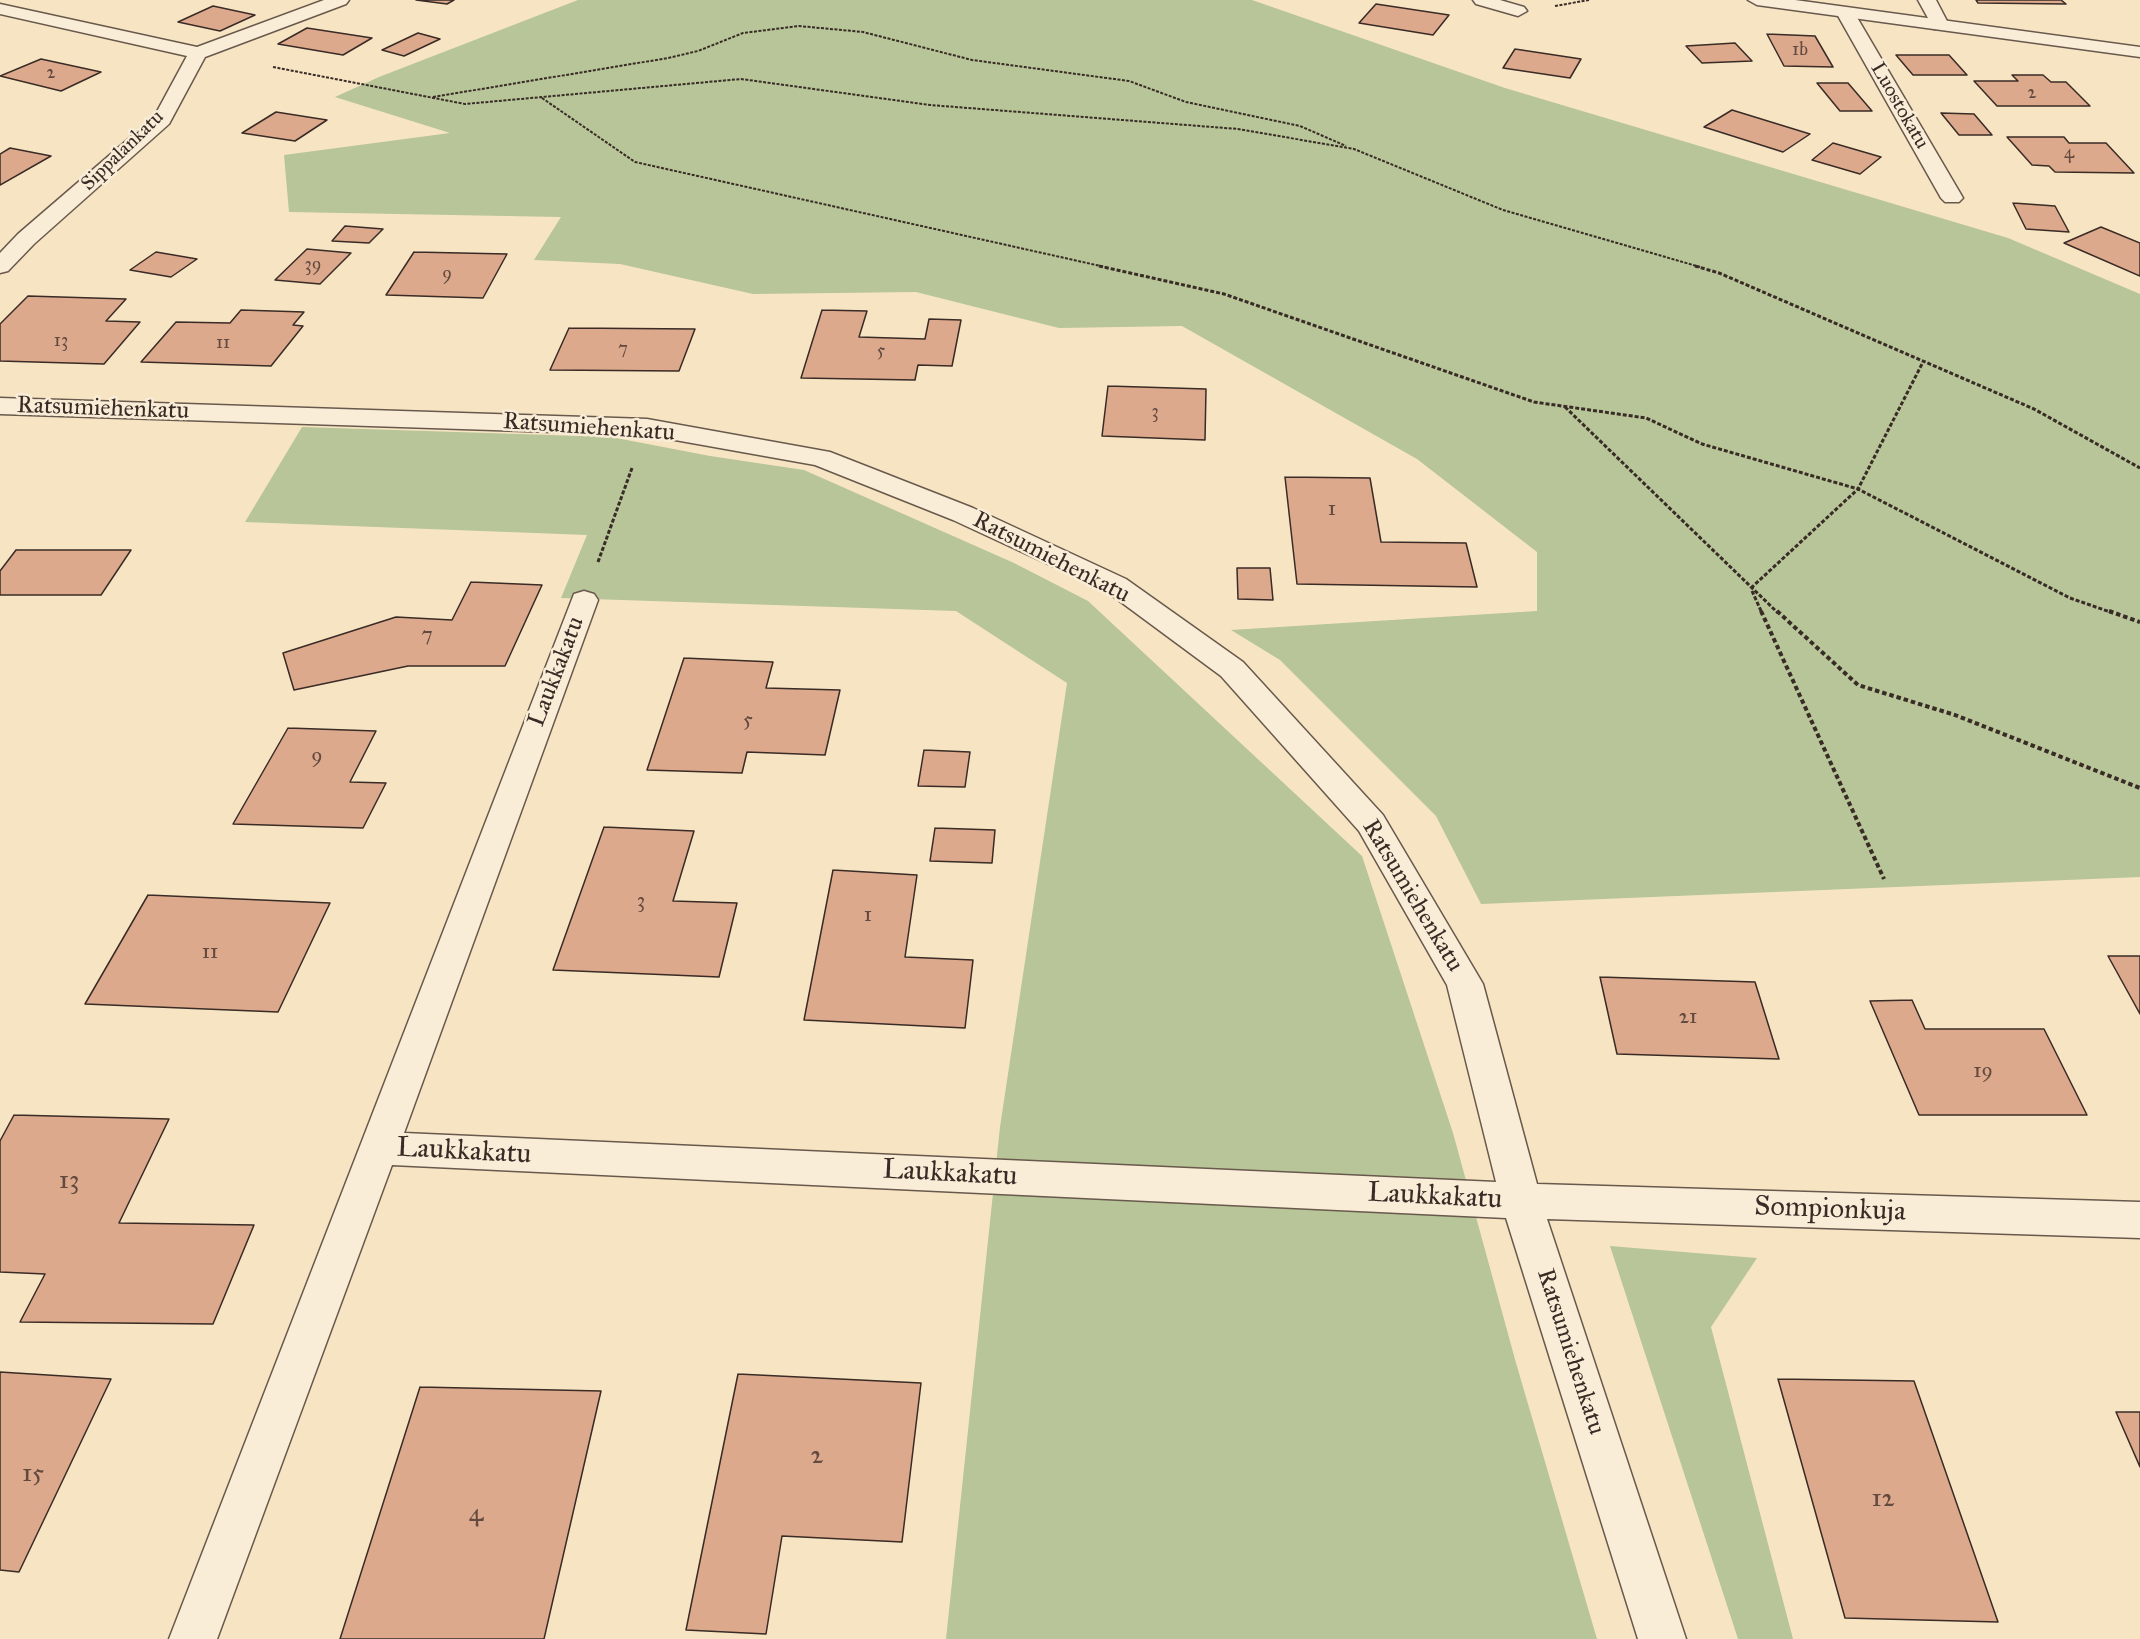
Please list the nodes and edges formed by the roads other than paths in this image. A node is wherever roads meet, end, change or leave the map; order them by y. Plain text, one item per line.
1 (340, 0) edge
2 (1482, 0) edge
3 (1757, 0) edge
4 (1927, 0) edge
5 (0, 9) edge
6 (1518, 11) dead end
7 (1846, 14) junction
8 (1940, 25) junction
9 (2140, 52) edge
10 (198, 53) junction
11 (1952, 198) dead end
12 (0, 233) edge
13 (27, 239) junction
14 (0, 266) edge
15 (0, 406) edge
16 (585, 600) road end
17 (378, 1148) junction
18 (1521, 1201) junction
19 (2140, 1220) edge
20 (193, 1639) edge
21 (1662, 1639) edge

1 - 10 street
2 - 6 street
3 - 7 street
4 - 8 street
5 - 10 street
7 - 8 street
7 - 11 street, Luostokatu
8 - 9 street
10 - 13 street, Sippalankatu
12 - 13 street
13 - 14 street, Sippalankatu
15 - 18 street, Ratsumiehenkatu
16 - 17 street, Laukkakatu
17 - 18 street, Laukkakatu
17 - 20 street, Laukkakatu
18 - 19 street, Sompionkuja
18 - 21 street, Ratsumiehenkatu

